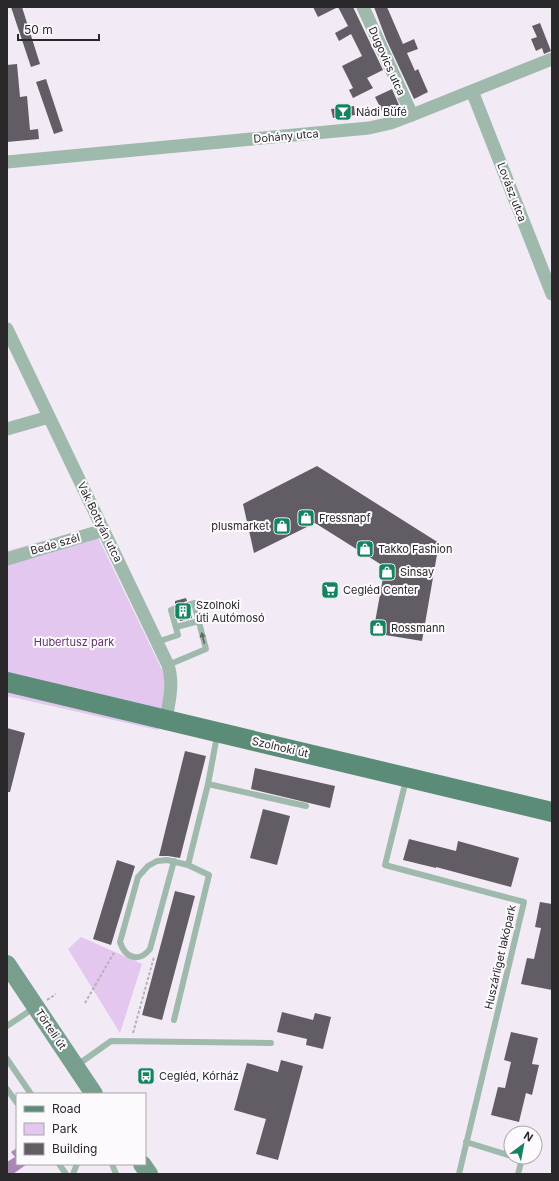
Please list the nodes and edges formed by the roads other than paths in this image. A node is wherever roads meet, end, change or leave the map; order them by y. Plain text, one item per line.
1 (363, 7) edge
2 (552, 59) edge
3 (472, 90) junction
4 (412, 115) junction
5 (7, 162) edge
6 (552, 294) edge
7 (7, 329) edge
8 (49, 417) junction
9 (7, 429) edge
10 (104, 530) junction
11 (7, 558) edge
12 (188, 605) dead end
13 (176, 608) dead end
14 (199, 621) junction
15 (176, 627) junction
16 (157, 642) junction
17 (168, 665) junction
18 (7, 682) edge
19 (166, 720) junction
20 (219, 732) junction
21 (406, 777) junction
22 (208, 784) junction
23 (306, 806) dead end
24 (552, 812) edge
25 (174, 861) junction
26 (188, 865) junction
27 (7, 964) edge
28 (36, 1007) junction
29 (174, 1020) dead end
30 (7, 1026) edge
31 (271, 1043) dead end
32 (7, 1059) edge
33 (76, 1066) junction
34 (7, 1089) edge
35 (30, 1093) edge
36 (93, 1093) edge
37 (16, 1102) edge
38 (466, 1142) junction
39 (503, 1154) edge
40 (60, 1165) edge
41 (76, 1165) edge
42 (143, 1165) edge
43 (66, 1174) edge
44 (72, 1174) edge
45 (149, 1174) edge
46 (459, 1174) edge

1 - 4 street, Dugovics utca
2 - 3 street, Dohány utca
3 - 4 street, Dohány utca
3 - 6 street, Lovász utca
4 - 5 street, Dohány utca
7 - 8 street, Vak Bottyán utca
8 - 9 street
8 - 10 street, Vak Bottyán utca
10 - 11 street, Bede szél
10 - 16 street, Vak Bottyán utca
12 - 14 lane
13 - 15 lane
14 - 15 lane
17 -> 14 lane
15 - 16 lane
16 - 17 street, Vak Bottyán utca
17 - 19 street, Vak Bottyán utca
18 - 19 main road, Szolnoki út
19 - 20 main road, Szolnoki út
20 - 21 main road, Szolnoki út
20 - 22 lane
21 - 24 main road, Szolnoki út
21 - 38 lane, Huszárliget lakópark
22 - 23 lane
22 - 26 lane
25 - 25 lane
25 - 26 lane
26 - 29 lane
27 - 28 main road, Törteli út
28 - 30 lane
28 - 33 main road, Törteli út
31 - 33 lane
32 - 35 lane
33 - 36 main road, Törteli út
34 - 37 lane
38 - 39 lane
38 - 46 lane, Huszárliget lakópark
40 - 43 lane
41 - 44 lane
42 - 45 main road

